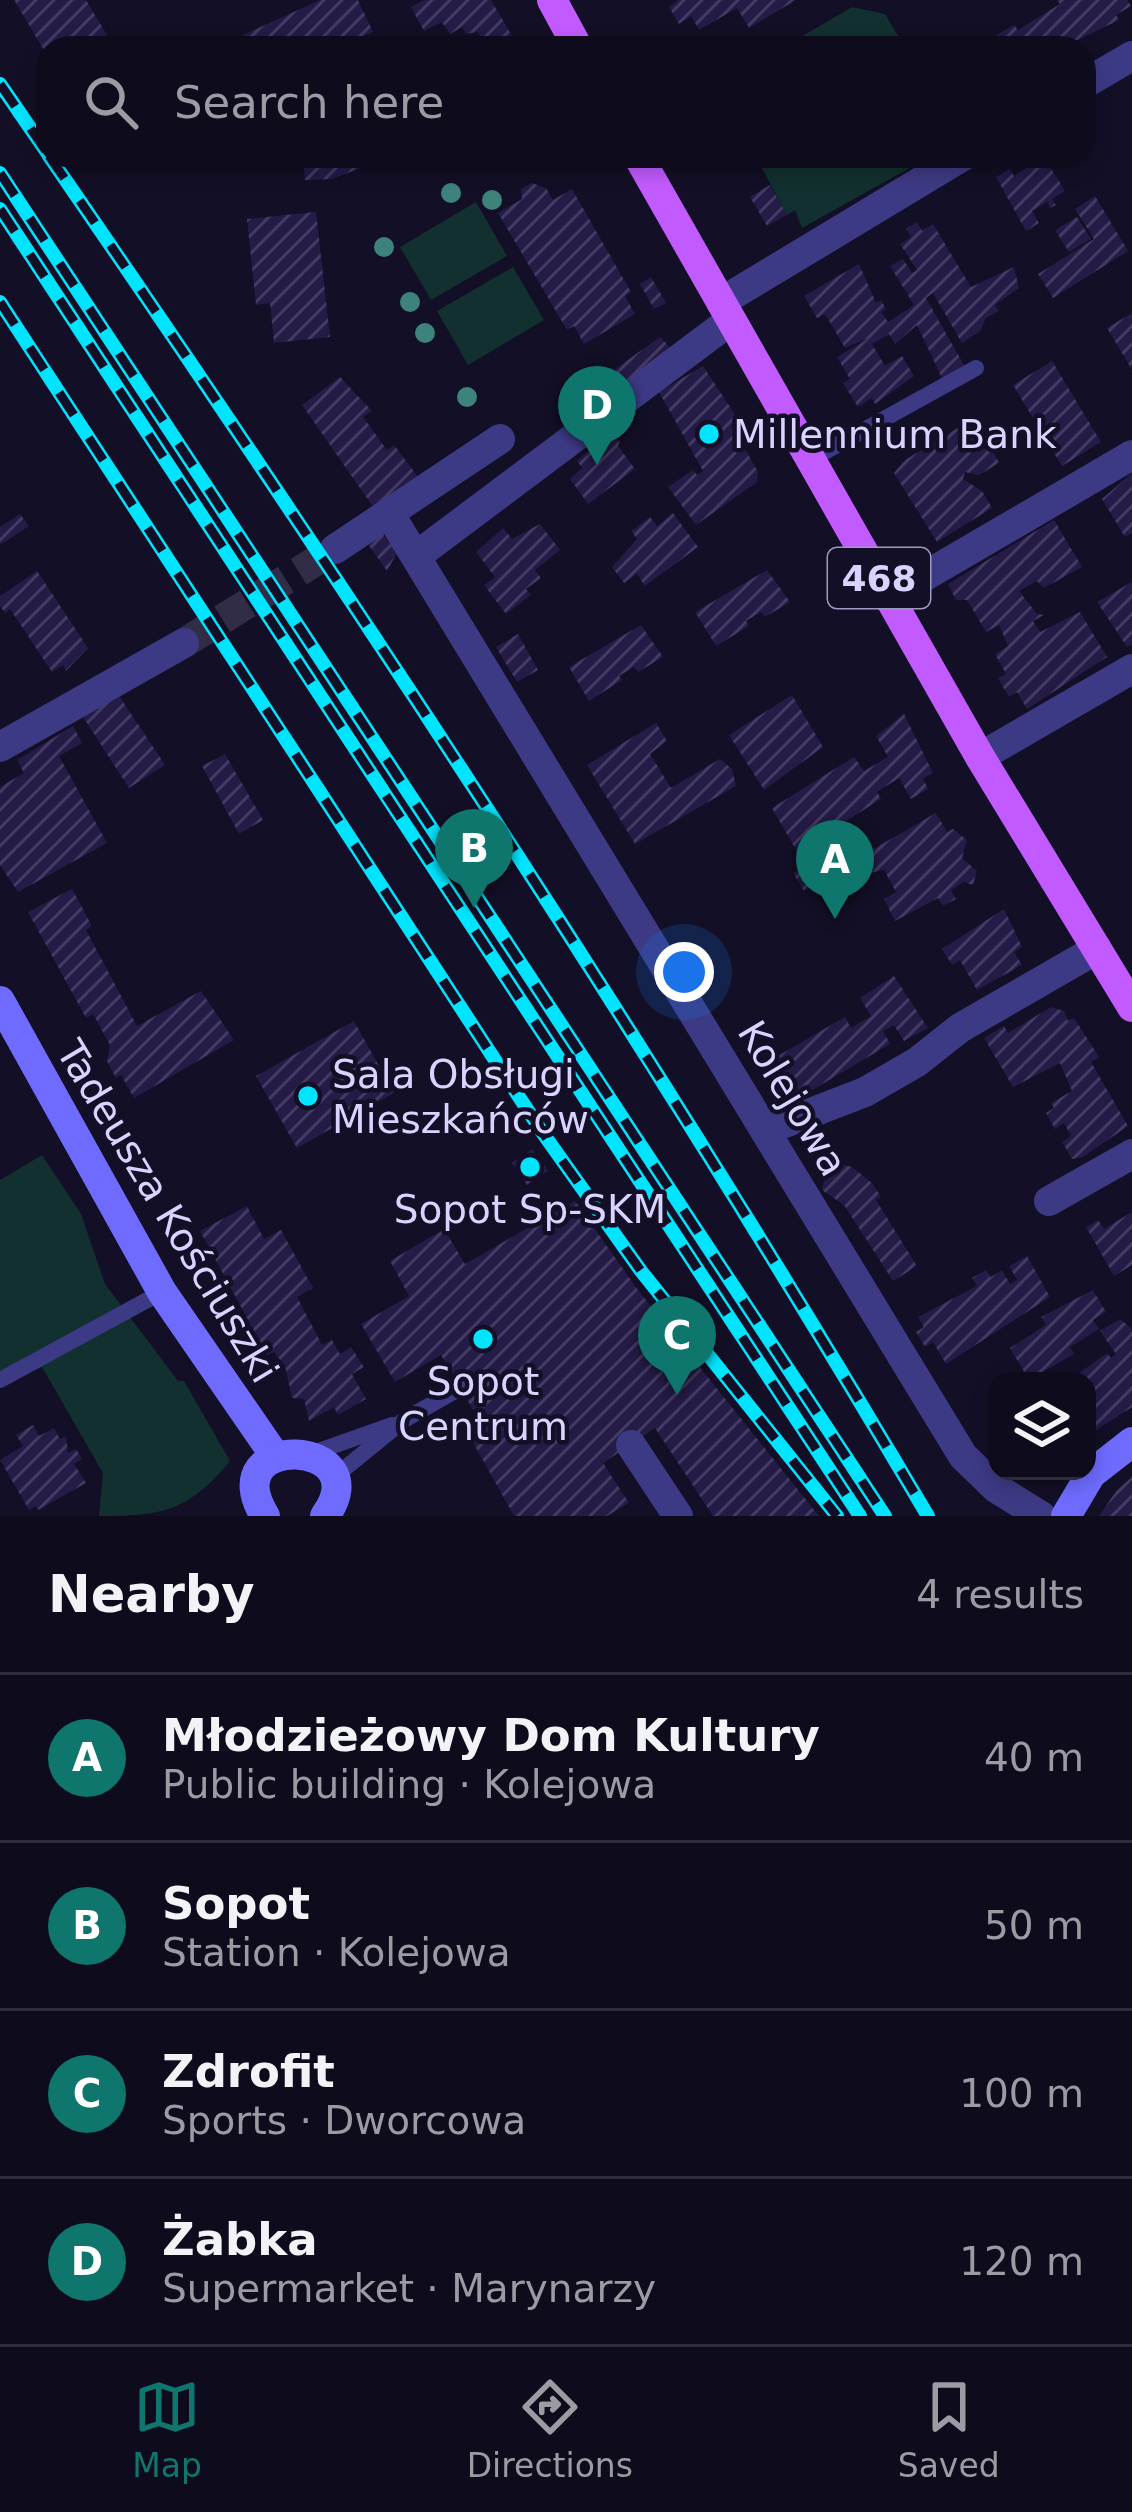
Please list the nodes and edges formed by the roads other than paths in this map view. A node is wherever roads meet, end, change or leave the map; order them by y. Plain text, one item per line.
1 (552, 0) edge
2 (572, 36) edge
3 (1132, 56) edge
4 (1096, 77) edge
5 (645, 168) edge
6 (945, 168) edge
7 (726, 311) junction
8 (976, 368) dead end
9 (500, 439) dead end
10 (1132, 454) edge
11 (810, 460) junction
12 (389, 513) junction
13 (335, 549) tunnel mouth
14 (418, 554) junction
15 (890, 597) junction
16 (184, 643) tunnel mouth
17 (1132, 669) edge
18 (0, 747) edge
19 (980, 757) junction
20 (1097, 949) junction
21 (0, 1001) edge
22 (1132, 1007) edge
23 (769, 1130) junction
24 (1132, 1154) edge
25 (1049, 1201) dead end
26 (162, 1292) junction
27 (0, 1380) edge
28 (460, 1388) dead end
29 (404, 1420) junction
30 (1132, 1442) edge
31 (631, 1444) dead end
32 (310, 1454) junction
33 (275, 1456) junction
34 (333, 1478) junction
35 (265, 1516) edge
36 (325, 1516) edge
37 (678, 1516) edge
38 (1041, 1516) edge
39 (1066, 1516) edge

1 - 2 main road
3 - 4 street
5 - 7 main road, 468
6 - 7 street
7 - 11 main road, 468
7 - 14 street
8 - 11 lane
9 - 12 street
10 - 15 street
11 - 15 main road, 468
12 - 13 street
12 - 14 street, Kolejowa
14 - 23 street, Kolejowa
15 - 19 main road, 468
16 - 18 street
17 - 19 street
19 - 20 main road, 468
20 - 22 main road, 468
20 - 23 street
21 - 26 street, Tadeusza Kościuszki
23 - 38 street, Kolejowa
24 - 25 street
26 - 27 lane
26 - 33 street, Tadeusza Kościuszki
28 - 29 lane
29 - 32 lane
29 - 34 lane
30 - 39 street
31 - 37 street
32 - 33 street
32 - 34 street
33 - 35 street
34 - 36 street

